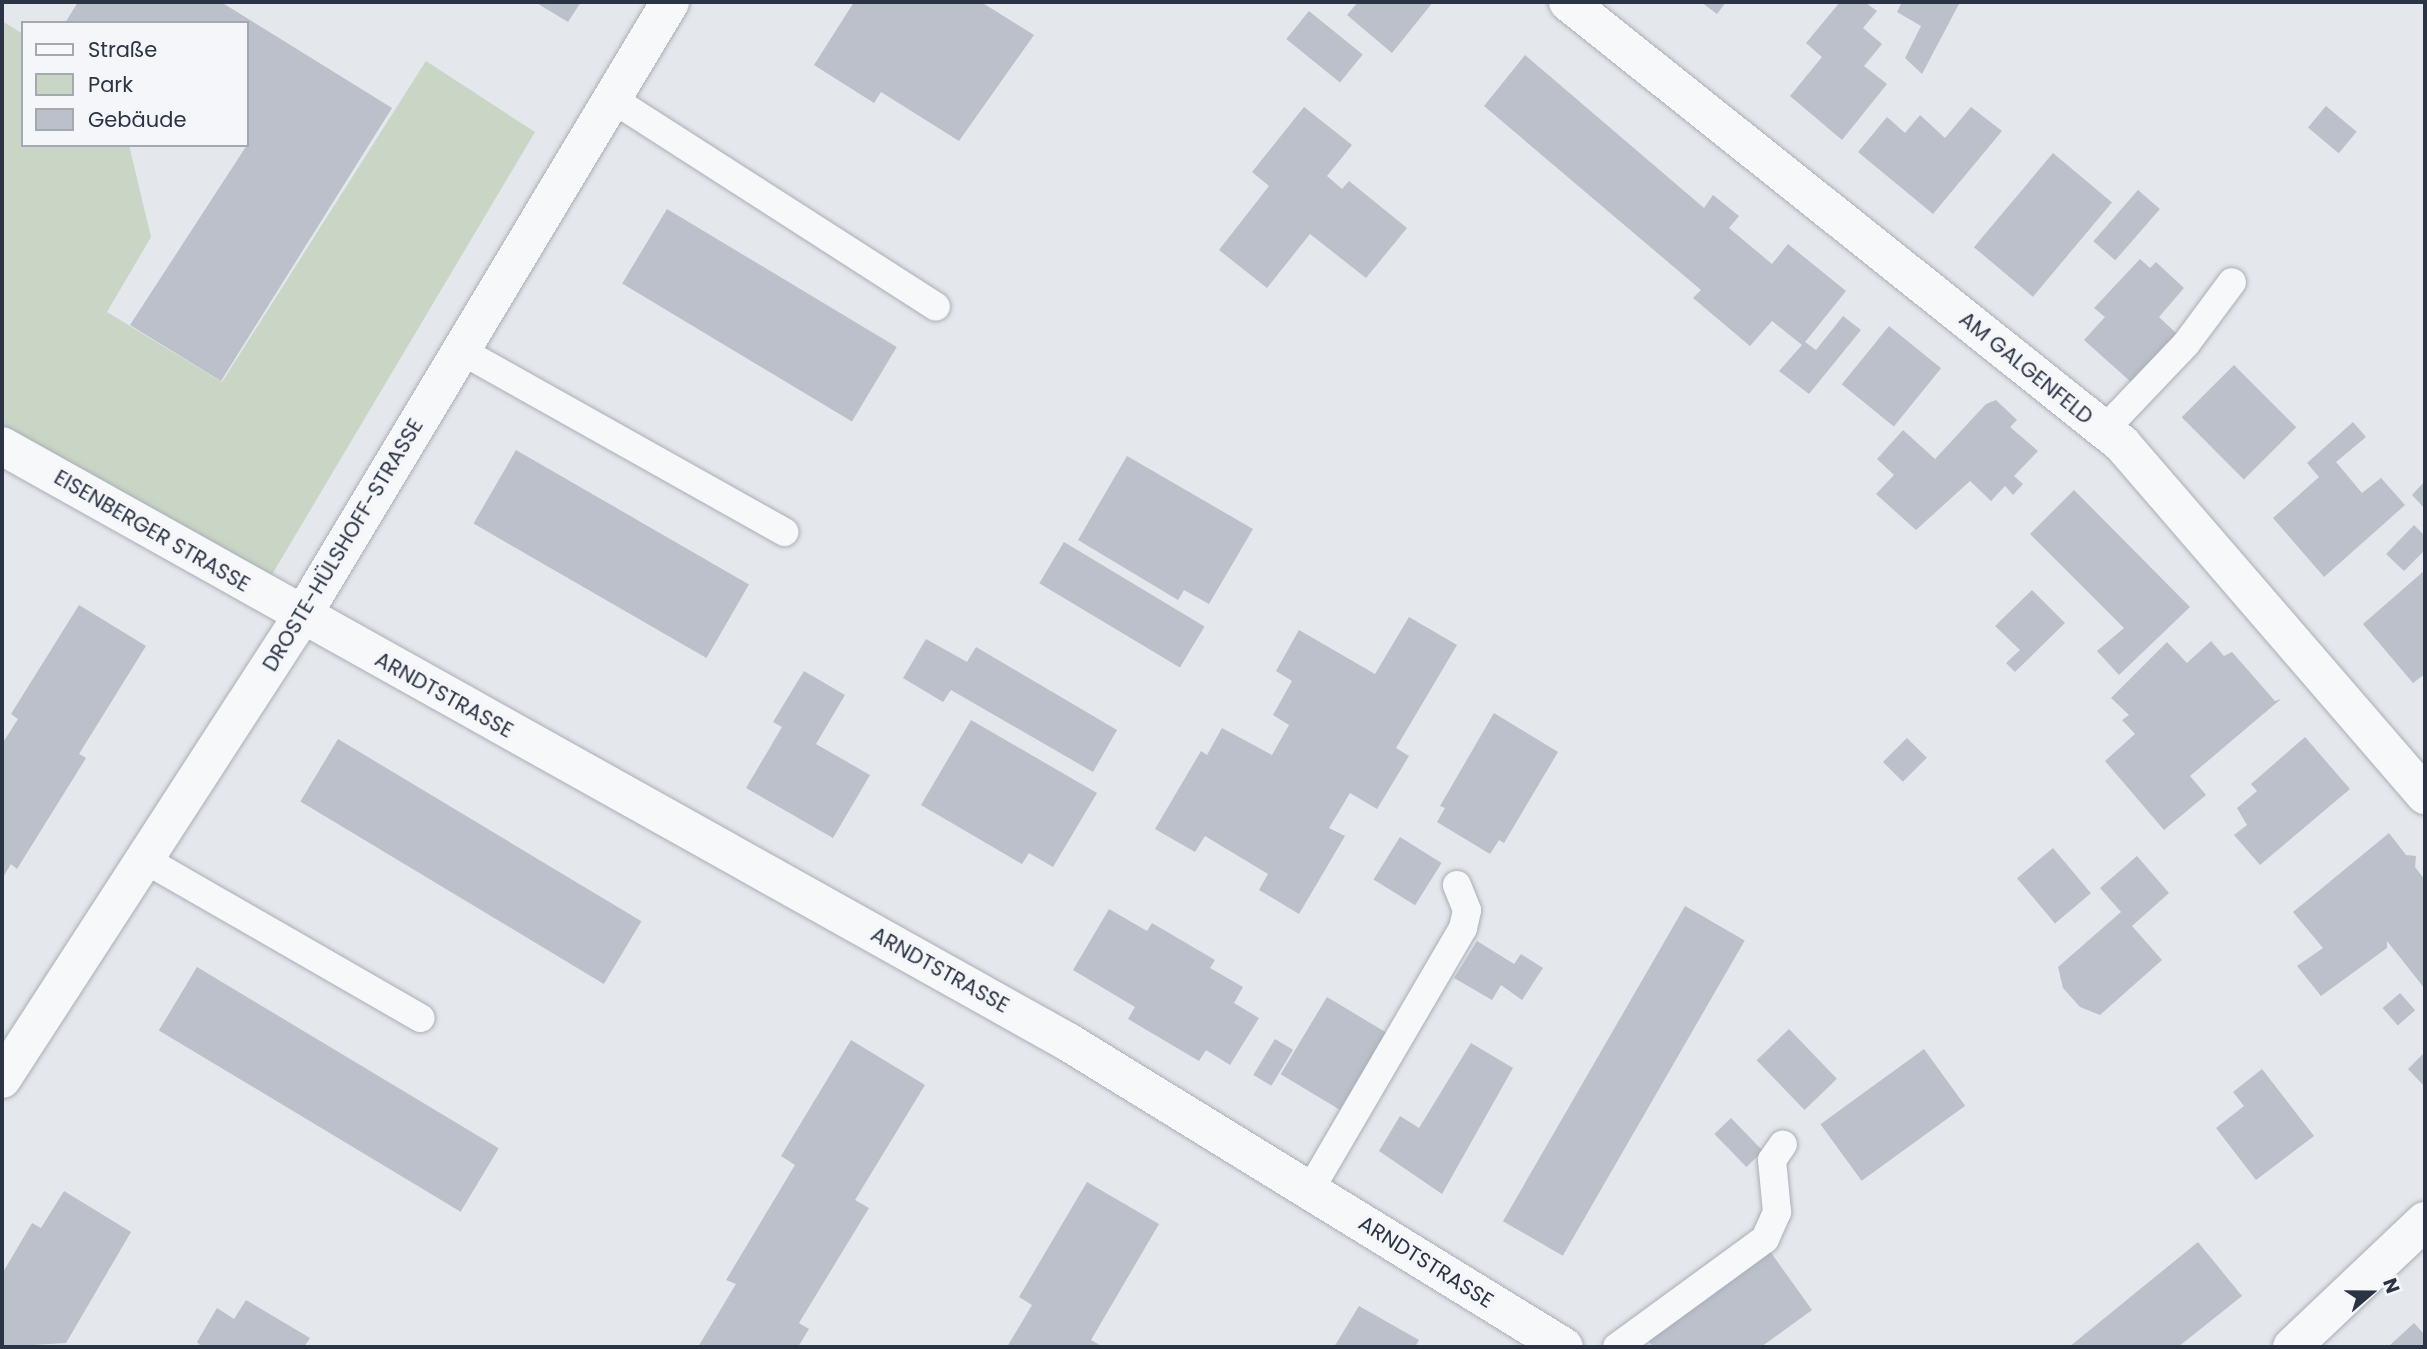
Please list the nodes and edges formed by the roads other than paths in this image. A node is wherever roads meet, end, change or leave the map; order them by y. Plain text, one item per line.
1 (670, 2) edge
2 (1568, 2) edge
3 (611, 98) junction
4 (2232, 282) dead end
5 (936, 307) dead end
6 (460, 350) junction
7 (2104, 430) junction
8 (2, 446) edge
9 (784, 532) dead end
10 (302, 616) junction
11 (2425, 795) edge
12 (144, 859) junction
13 (1457, 885) dead end
14 (421, 1018) dead end
15 (2, 1079) edge
16 (1783, 1144) dead end
17 (1310, 1190) junction
18 (2425, 1221) edge
19 (1564, 1347) edge
20 (1617, 1347) edge
21 (2292, 1347) edge

1 - 3 street, DROSTE-HÜLSHOFF-STRASSE
2 - 7 street, AM GALGENFELD
3 - 5 lane
3 - 6 street, DROSTE-HÜLSHOFF-STRASSE
4 - 7 lane
6 - 9 lane
6 - 10 street, DROSTE-HÜLSHOFF-STRASSE
7 - 11 street, AM GALGENFELD
8 - 10 street, EISENBERGER STRASSE
10 - 12 street, DROSTE-HÜLSHOFF-STRASSE
10 - 17 street, ARNDTSTRASSE
12 - 14 lane
12 - 15 street, DROSTE-HÜLSHOFF-STRASSE
13 - 17 lane
16 - 20 lane
17 - 19 street, ARNDTSTRASSE
18 - 21 street

